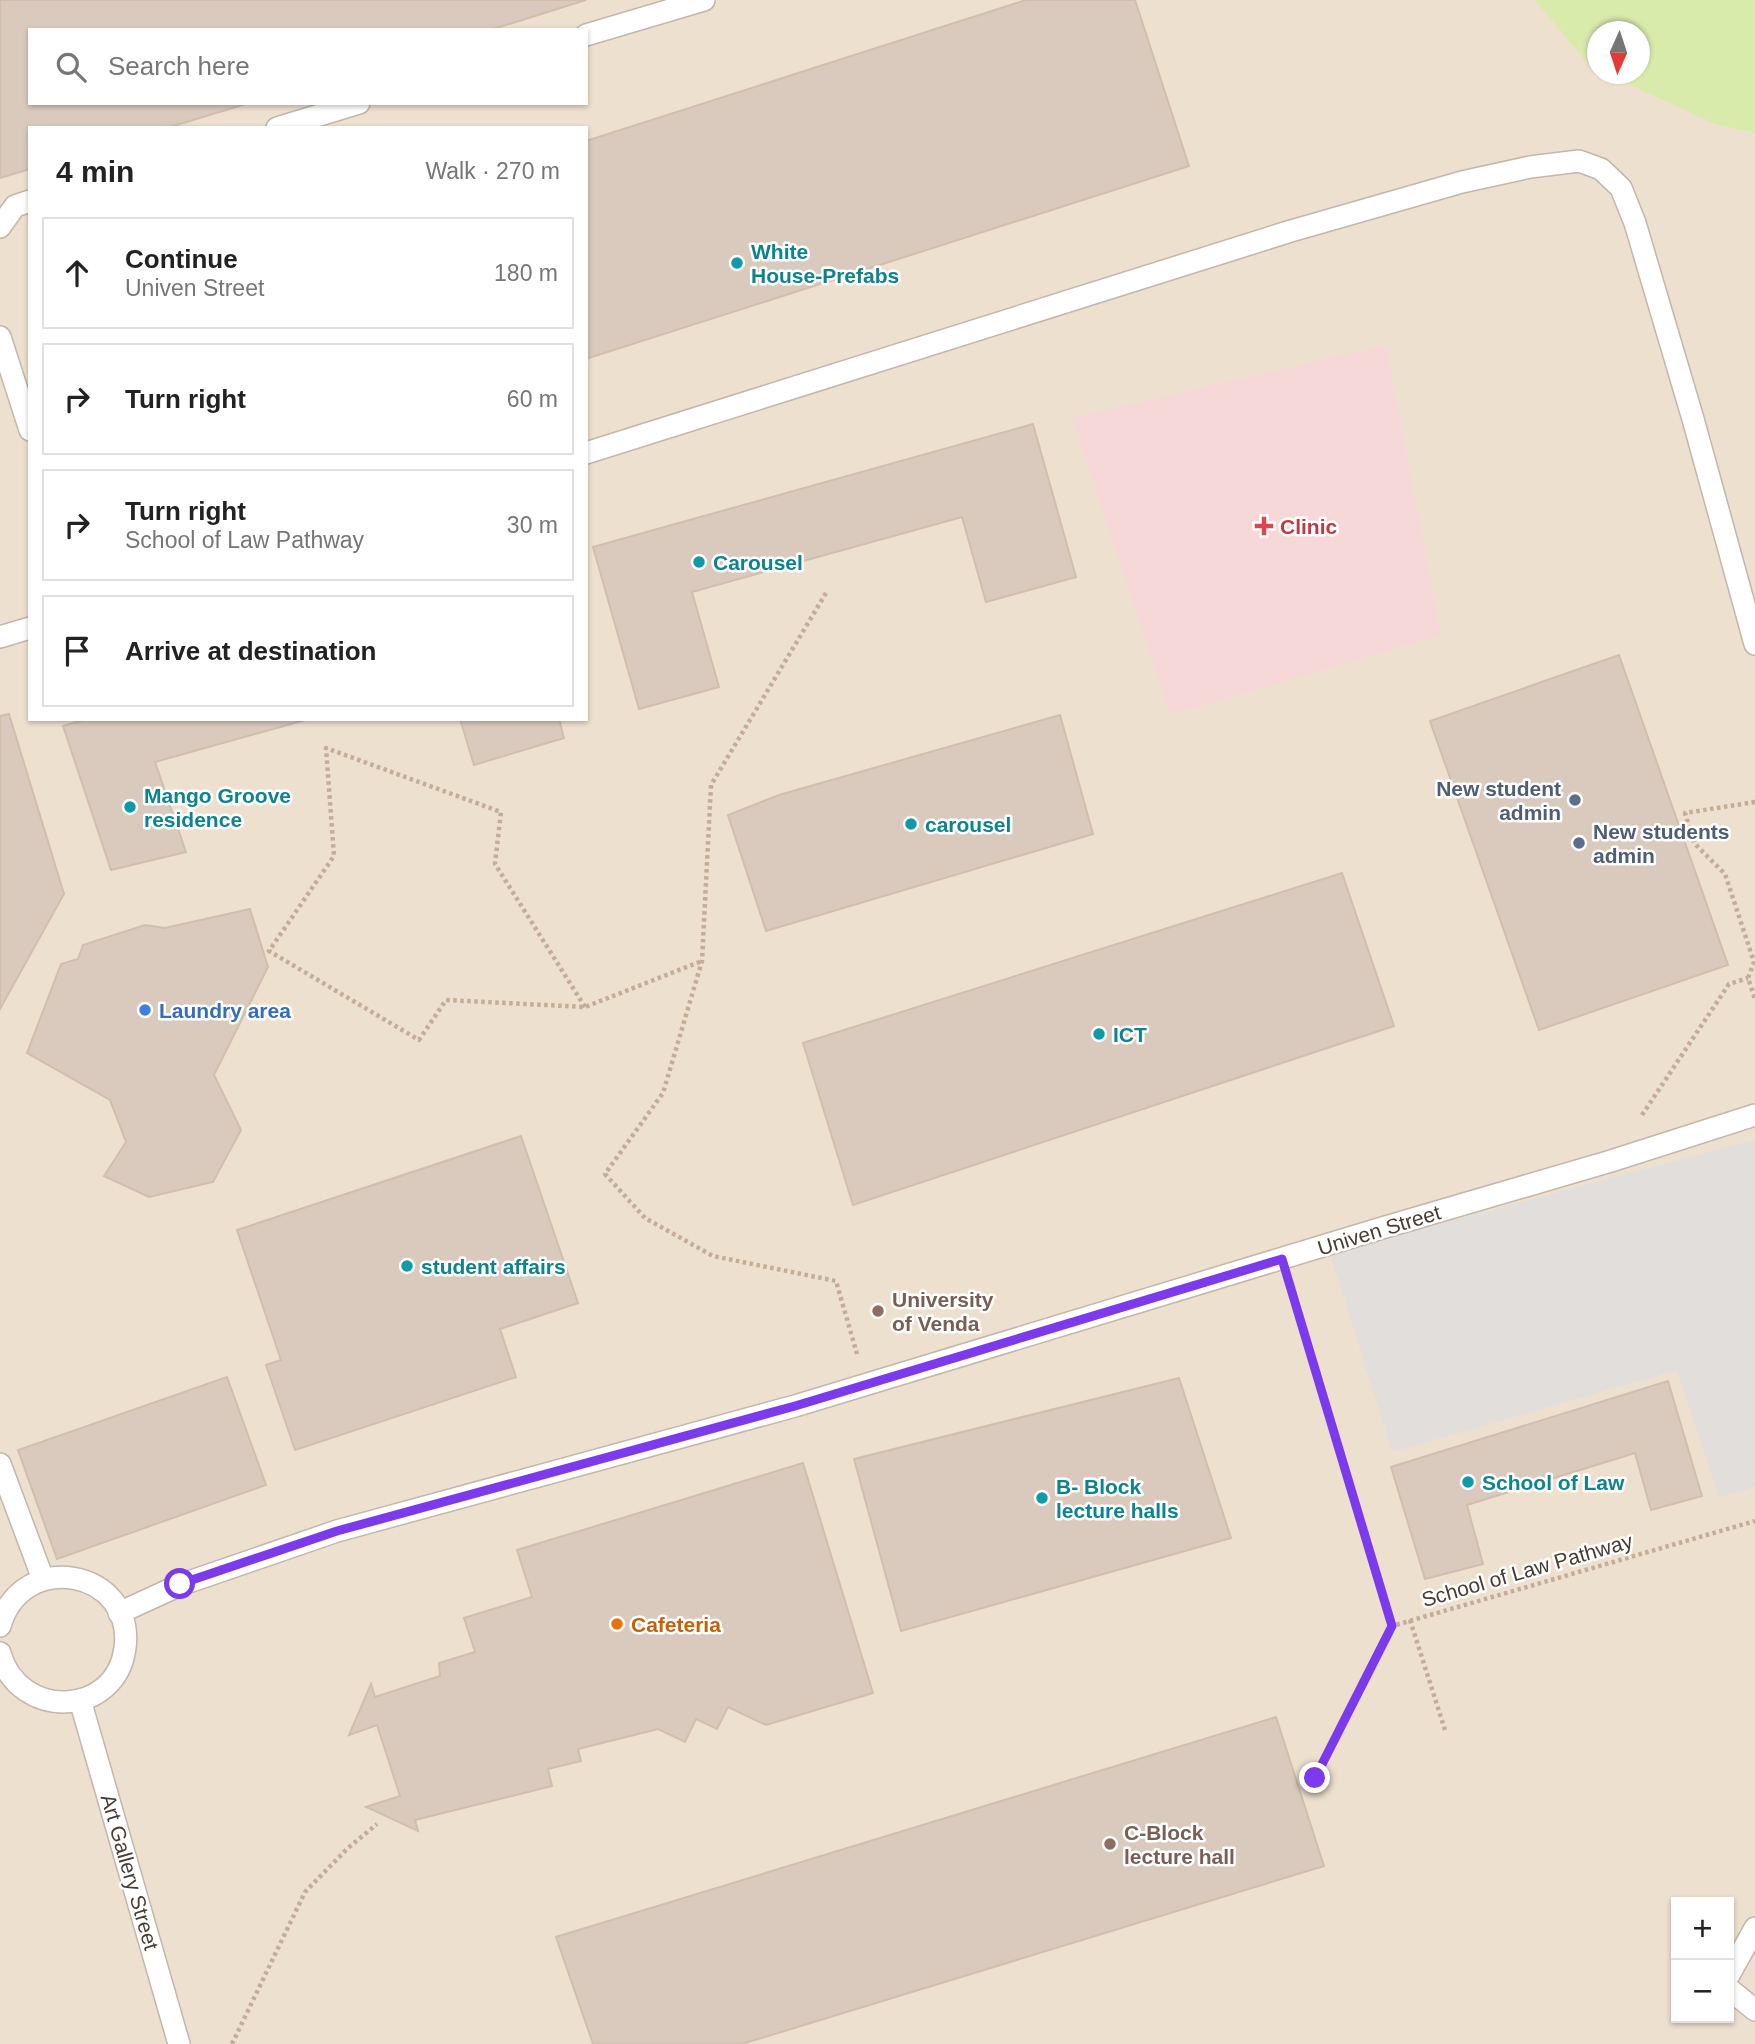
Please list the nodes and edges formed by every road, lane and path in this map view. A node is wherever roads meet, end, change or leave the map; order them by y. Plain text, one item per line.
1 (705, 0) edge
2 (588, 34) edge
3 (352, 105) edge
4 (283, 126) edge
5 (28, 202) edge
6 (0, 227) edge
7 (0, 337) edge
8 (28, 424) edge
9 (588, 452) edge
10 (826, 593) dead end
11 (28, 629) edge
12 (0, 637) edge
13 (1755, 644) edge
14 (1755, 802) edge
15 (702, 961) junction
16 (1748, 978) junction
17 (1755, 999) edge
18 (585, 1007) junction
19 (1755, 1115) edge
20 (1641, 1117) dead end
21 (1282, 1259) junction
22 (866, 1384) junction
23 (0, 1464) edge
24 (1755, 1521) edge
25 (43, 1579) junction
26 (119, 1613) junction
27 (1410, 1620) junction
28 (0, 1626) edge
29 (1392, 1626) junction
30 (0, 1653) edge
31 (80, 1700) junction
32 (1445, 1730) dead end
33 (1315, 1778) dead end
34 (377, 1824) dead end
35 (1755, 1928) edge
36 (1734, 1966) edge
37 (1734, 1993) edge
38 (1755, 2010) edge
39 (179, 2044) edge
40 (232, 2044) edge

1 - 2 lane
3 - 4 lane
5 - 6 lane
7 - 8 lane
9 - 13 lane
10 - 15 path
11 - 12 lane
14 - 16 path
15 - 18 path
15 - 22 path
16 - 17 path
16 - 20 path
18 - 18 path
19 - 21 lane, Univen Street
21 - 22 lane, Univen Street
21 - 29 path
22 - 26 lane, Univen Street
23 - 25 lane
24 - 27 path, School of Law Pathway
25 - 26 lane
25 - 28 lane
26 - 31 lane
27 - 29 path, School of Law Pathway
27 - 32 path
29 - 33 path
30 - 31 lane
31 - 39 lane, Art Gallery Street
34 - 40 path
35 - 36 lane
37 - 38 lane

